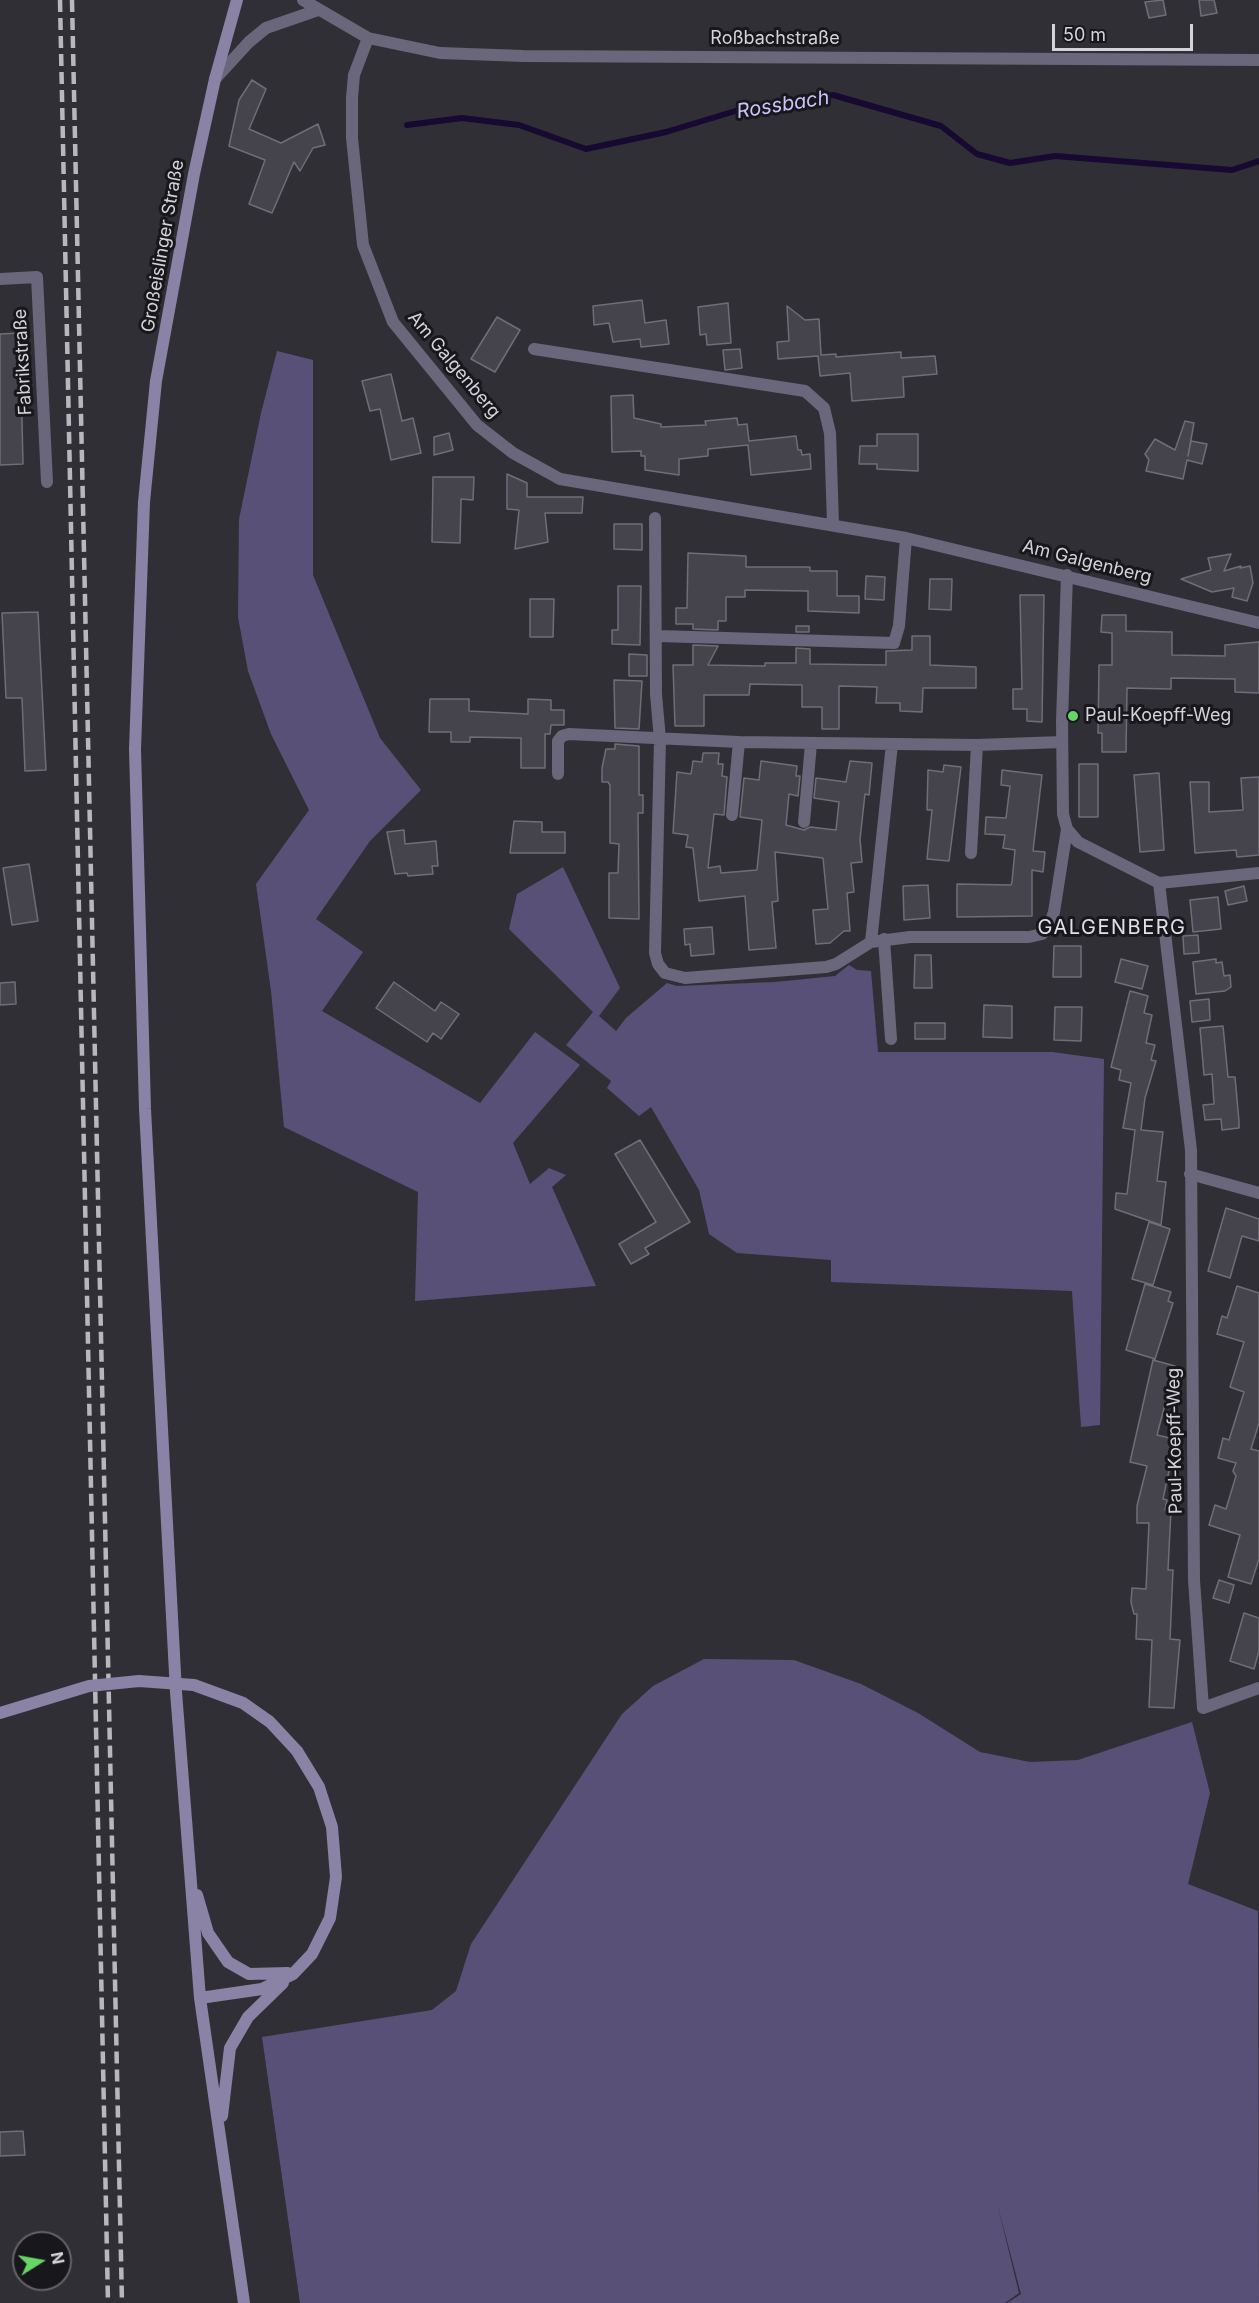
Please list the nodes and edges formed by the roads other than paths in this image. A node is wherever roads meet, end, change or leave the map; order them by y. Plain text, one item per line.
1 (237, 0) edge
2 (303, 0) edge
3 (318, 10) junction
4 (368, 38) junction
5 (1259, 60) edge
6 (215, 79) junction
7 (0, 279) edge
8 (534, 349) dead end
9 (47, 482) dead end
10 (655, 518) dead end
11 (833, 524) junction
12 (906, 538) junction
13 (1067, 575) junction
14 (1259, 623) edge
15 (657, 636) junction
16 (660, 740) junction
17 (738, 742) junction
18 (1062, 742) junction
19 (811, 744) junction
20 (892, 744) junction
21 (977, 745) junction
22 (558, 774) dead end
23 (732, 815) dead end
24 (804, 822) dead end
25 (1067, 829) junction
26 (971, 853) dead end
27 (1259, 873) edge
28 (1159, 883) junction
29 (884, 939) junction
30 (871, 942) junction
31 (891, 1039) dead end
32 (1190, 1174) junction
33 (1259, 1193) edge
34 (1259, 1688) edge
35 (0, 1713) edge
36 (189, 1871) junction
37 (292, 1974) junction
38 (200, 1998) junction
39 (220, 2141) junction
40 (244, 2303) edge

1 - 6 main road, Großeislinger Straße
2 - 3 street, Roßbachstraße
3 - 4 street, Roßbachstraße
3 - 6 street
4 - 5 street, Roßbachstraße
4 - 11 street, Am Galgenberg
6 - 36 main road, Großeislinger Straße
7 - 9 street, Fabrikstraße
8 - 11 street
10 - 15 street
11 - 12 street, Am Galgenberg
12 - 13 street, Am Galgenberg
12 - 15 street
13 - 14 street, Am Galgenberg
13 - 18 street
15 - 16 street
16 - 17 street
16 - 22 street
16 - 30 street
17 - 19 street
17 - 23 street
18 - 21 street
18 - 25 street
19 - 20 street
19 - 24 street
20 - 21 street
20 - 30 street
21 - 26 street
25 - 28 street
25 - 29 street
27 - 28 street
28 - 32 street, Paul-Koepff-Weg
29 - 30 street
29 - 31 street
32 - 33 street
32 - 34 street, Paul-Koepff-Weg
35 - 37 main road, bridge
36 - 37 main road
36 - 38 main road
37 - 38 main road
37 - 39 main road
38 - 39 main road
39 - 40 main road

